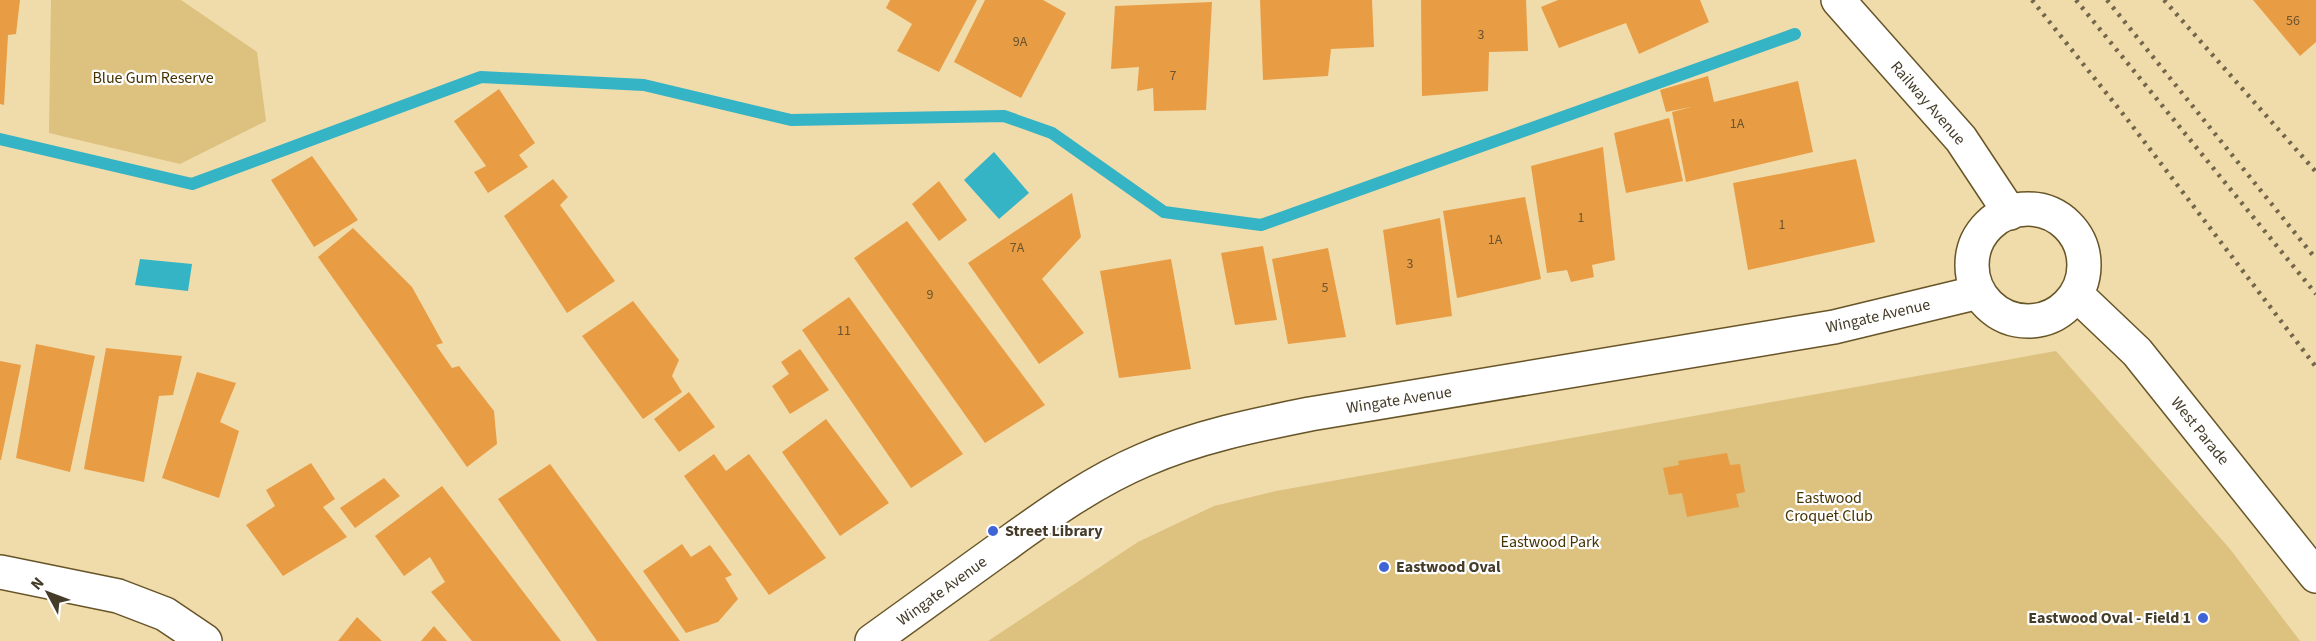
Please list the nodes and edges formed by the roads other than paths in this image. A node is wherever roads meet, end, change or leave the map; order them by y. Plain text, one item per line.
1 (1839, 0) edge
2 (2010, 213) junction
3 (1979, 292) junction
4 (2076, 294) junction
5 (0, 572) edge
6 (2316, 576) edge
7 (205, 641) edge
8 (872, 641) edge

1 - 2 street, Railway Avenue
2 - 3 street
2 - 4 street
3 - 4 street
3 - 8 street, Wingate Avenue
4 - 6 street, West Parade
5 - 7 street

